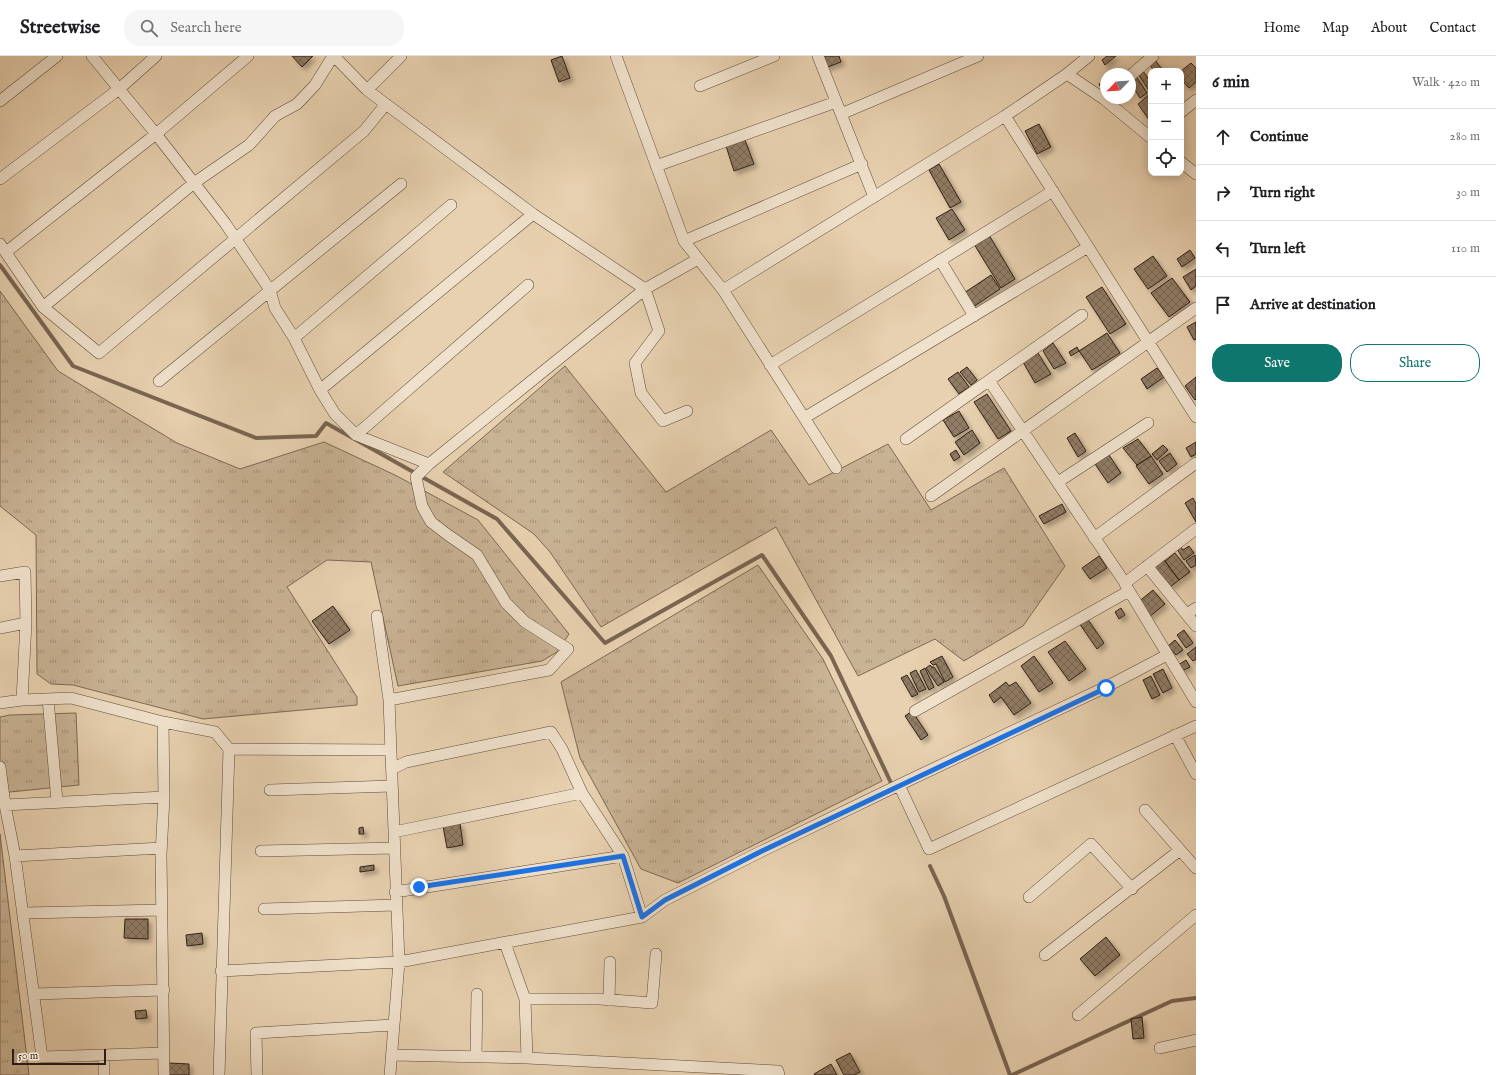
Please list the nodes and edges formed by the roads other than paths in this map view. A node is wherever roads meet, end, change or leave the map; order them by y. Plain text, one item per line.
1 (57, 56) edge
2 (92, 56) edge
3 (156, 56) edge
4 (248, 56) edge
5 (333, 56) edge
6 (401, 56) edge
7 (616, 56) edge
8 (774, 56) edge
9 (818, 56) edge
10 (978, 56) edge
11 (1089, 56) edge
12 (1153, 56) edge
13 (1136, 71) edge
14 (1067, 74) junction
15 (700, 86) dead end
16 (119, 89) junction
17 (367, 90) junction
18 (1100, 95) edge
19 (1196, 100) edge
20 (0, 102) edge
21 (836, 102) junction
22 (386, 104) junction
23 (1112, 104) edge
24 (1184, 110) edge
25 (841, 114) junction
26 (1005, 116) junction
27 (156, 134) junction
28 (1148, 134) edge
29 (862, 164) junction
30 (1184, 164) edge
31 (656, 166) junction
32 (1196, 174) edge
33 (0, 179) edge
34 (194, 183) junction
35 (401, 184) dead end
36 (1053, 191) junction
37 (874, 197) junction
38 (451, 205) dead end
39 (533, 214) junction
40 (235, 237) junction
41 (684, 241) junction
42 (1088, 247) junction
43 (3, 248) edge
44 (698, 259) junction
45 (940, 260) junction
46 (528, 285) dead end
47 (645, 289) junction
48 (270, 290) junction
49 (723, 290) junction
50 (43, 307) junction
51 (1196, 308) edge
52 (974, 316) junction
53 (1082, 316) dead end
54 (294, 338) junction
55 (1149, 343) junction
56 (770, 365) junction
57 (159, 381) dead end
58 (990, 382) junction
59 (320, 390) junction
60 (687, 411) dead end
61 (1196, 417) edge
62 (804, 418) junction
63 (1148, 423) dead end
64 (1023, 431) junction
65 (356, 435) junction
66 (906, 439) dead end
67 (1196, 463) edge
68 (836, 468) dead end
69 (423, 470) junction
70 (1058, 482) junction
71 (931, 496) dead end
72 (1196, 529) edge
73 (1094, 538) junction
74 (1147, 566) junction
75 (0, 576) edge
76 (1127, 587) junction
77 (1192, 611) edge
78 (377, 616) dead end
79 (26, 623) junction
80 (1196, 626) edge
81 (0, 628) edge
82 (1168, 655) junction
83 (48, 699) junction
84 (22, 700) junction
85 (389, 700) junction
86 (1196, 702) edge
87 (0, 703) edge
88 (915, 711) dead end
89 (163, 722) junction
90 (1196, 726) edge
91 (1175, 735) junction
92 (229, 749) junction
93 (391, 750) junction
94 (0, 767) edge
95 (392, 769) junction
96 (1196, 774) edge
97 (392, 786) junction
98 (899, 786) junction
99 (270, 790) dead end
100 (582, 793) junction
101 (164, 797) junction
102 (57, 802) junction
103 (5, 805) junction
104 (1145, 810) dead end
105 (394, 832) junction
106 (161, 848) junction
107 (395, 848) junction
108 (1180, 850) junction
109 (261, 851) dead end
110 (16, 856) junction
111 (623, 856) junction
112 (1196, 868) edge
113 (1132, 889) junction
114 (396, 892) junction
115 (1029, 897) dead end
116 (396, 905) junction
117 (264, 909) dead end
118 (162, 910) junction
119 (24, 913) junction
120 (1196, 915) edge
121 (642, 917) junction
122 (505, 943) junction
123 (656, 954) dead end
124 (1045, 956) dead end
125 (399, 962) junction
126 (610, 962) dead end
127 (221, 971) junction
128 (164, 990) junction
129 (34, 994) junction
130 (477, 994) dead end
131 (525, 1000) junction
132 (610, 1000) junction
133 (1078, 1015) dead end
134 (393, 1025) junction
135 (1196, 1040) edge
136 (1160, 1048) dead end
137 (163, 1053) junction
138 (392, 1055) junction
139 (476, 1056) junction
140 (104, 1057) junction
141 (527, 1058) junction
142 (104, 1075) edge
143 (164, 1075) edge
144 (219, 1075) edge
145 (256, 1075) edge
146 (390, 1075) edge
147 (779, 1075) edge

1 - 20 street
2 - 16 street
3 - 16 street
4 - 27 street
5 - 17 street
5 - 34 street
6 - 17 street
7 - 31 street
8 - 15 street
9 - 21 street
10 - 25 street
11 - 14 street
12 - 13 street
14 - 18 street
14 - 26 street
16 - 27 street
16 - 33 street
17 - 22 street
19 - 24 street
21 - 25 street
21 - 31 street
22 - 39 street
22 - 40 street
23 - 28 street
25 - 29 street
26 - 36 street
26 - 37 street
27 - 34 street
27 - 43 street
29 - 37 street
29 - 41 street
30 - 32 street
31 - 41 street
34 - 40 street
34 - 50 street
35 - 48 street
36 - 42 street
36 - 45 street
37 - 49 street
38 - 54 street
39 - 47 street
39 - 59 street
40 - 48 street
40 - 50 street
41 - 44 street
42 - 52 street
42 - 55 street
43 - 50 street
44 - 47 street
44 - 49 street
45 - 52 street
45 - 56 street
46 - 65 street
47 - 60 street
47 - 69 street
48 - 54 street
48 - 57 street
49 - 56 street
51 - 55 street
52 - 62 street
53 - 58 street
54 - 59 street
55 - 61 street
55 - 64 street
56 - 62 street
58 - 64 street
58 - 66 street
59 - 65 street
62 - 68 street
63 - 70 street
64 - 70 street
64 - 71 street
65 - 69 street
67 - 73 street
69 - 85 street
70 - 73 street
72 - 74 street
73 - 76 street
74 - 76 street
74 - 77 street
75 - 79 street
76 - 82 street
76 - 88 street
77 - 80 street
78 - 85 street
79 - 81 street
79 - 84 street
82 - 86 street
82 - 98 street
83 - 84 street
83 - 89 street
83 - 102 street
84 - 87 street
85 - 93 street
89 - 92 street
89 - 101 street
90 - 91 street
91 - 96 street
91 - 98 street
92 - 93 street
92 - 127 street
93 - 95 street
94 - 103 street
95 - 97 street
95 - 100 street
97 - 99 street
97 - 105 street
98 - 121 street
100 - 105 street
100 - 111 street
101 - 102 street
101 - 106 street
102 - 103 street
103 - 110 street
104 - 108 street
105 - 107 street
106 - 110 street
106 - 118 street
107 - 109 street
107 - 114 street
108 - 112 street
108 - 113 street
110 - 119 street
111 - 114 street
111 - 121 street
113 - 115 street
113 - 124 street
114 - 116 street
116 - 117 street
116 - 125 street
118 - 119 street
118 - 128 street
119 - 129 street
120 - 133 street
121 - 122 street
122 - 125 street
122 - 131 street
123 - 132 street
125 - 127 street
125 - 134 street
126 - 132 street
127 - 144 street
128 - 129 street
128 - 137 street
129 - 140 street
130 - 139 street
131 - 132 street
131 - 141 street
134 - 138 street
134 - 145 street
135 - 136 street
137 - 140 street
137 - 143 street
138 - 139 street
138 - 146 street
139 - 141 street
140 - 142 street
141 - 147 street

